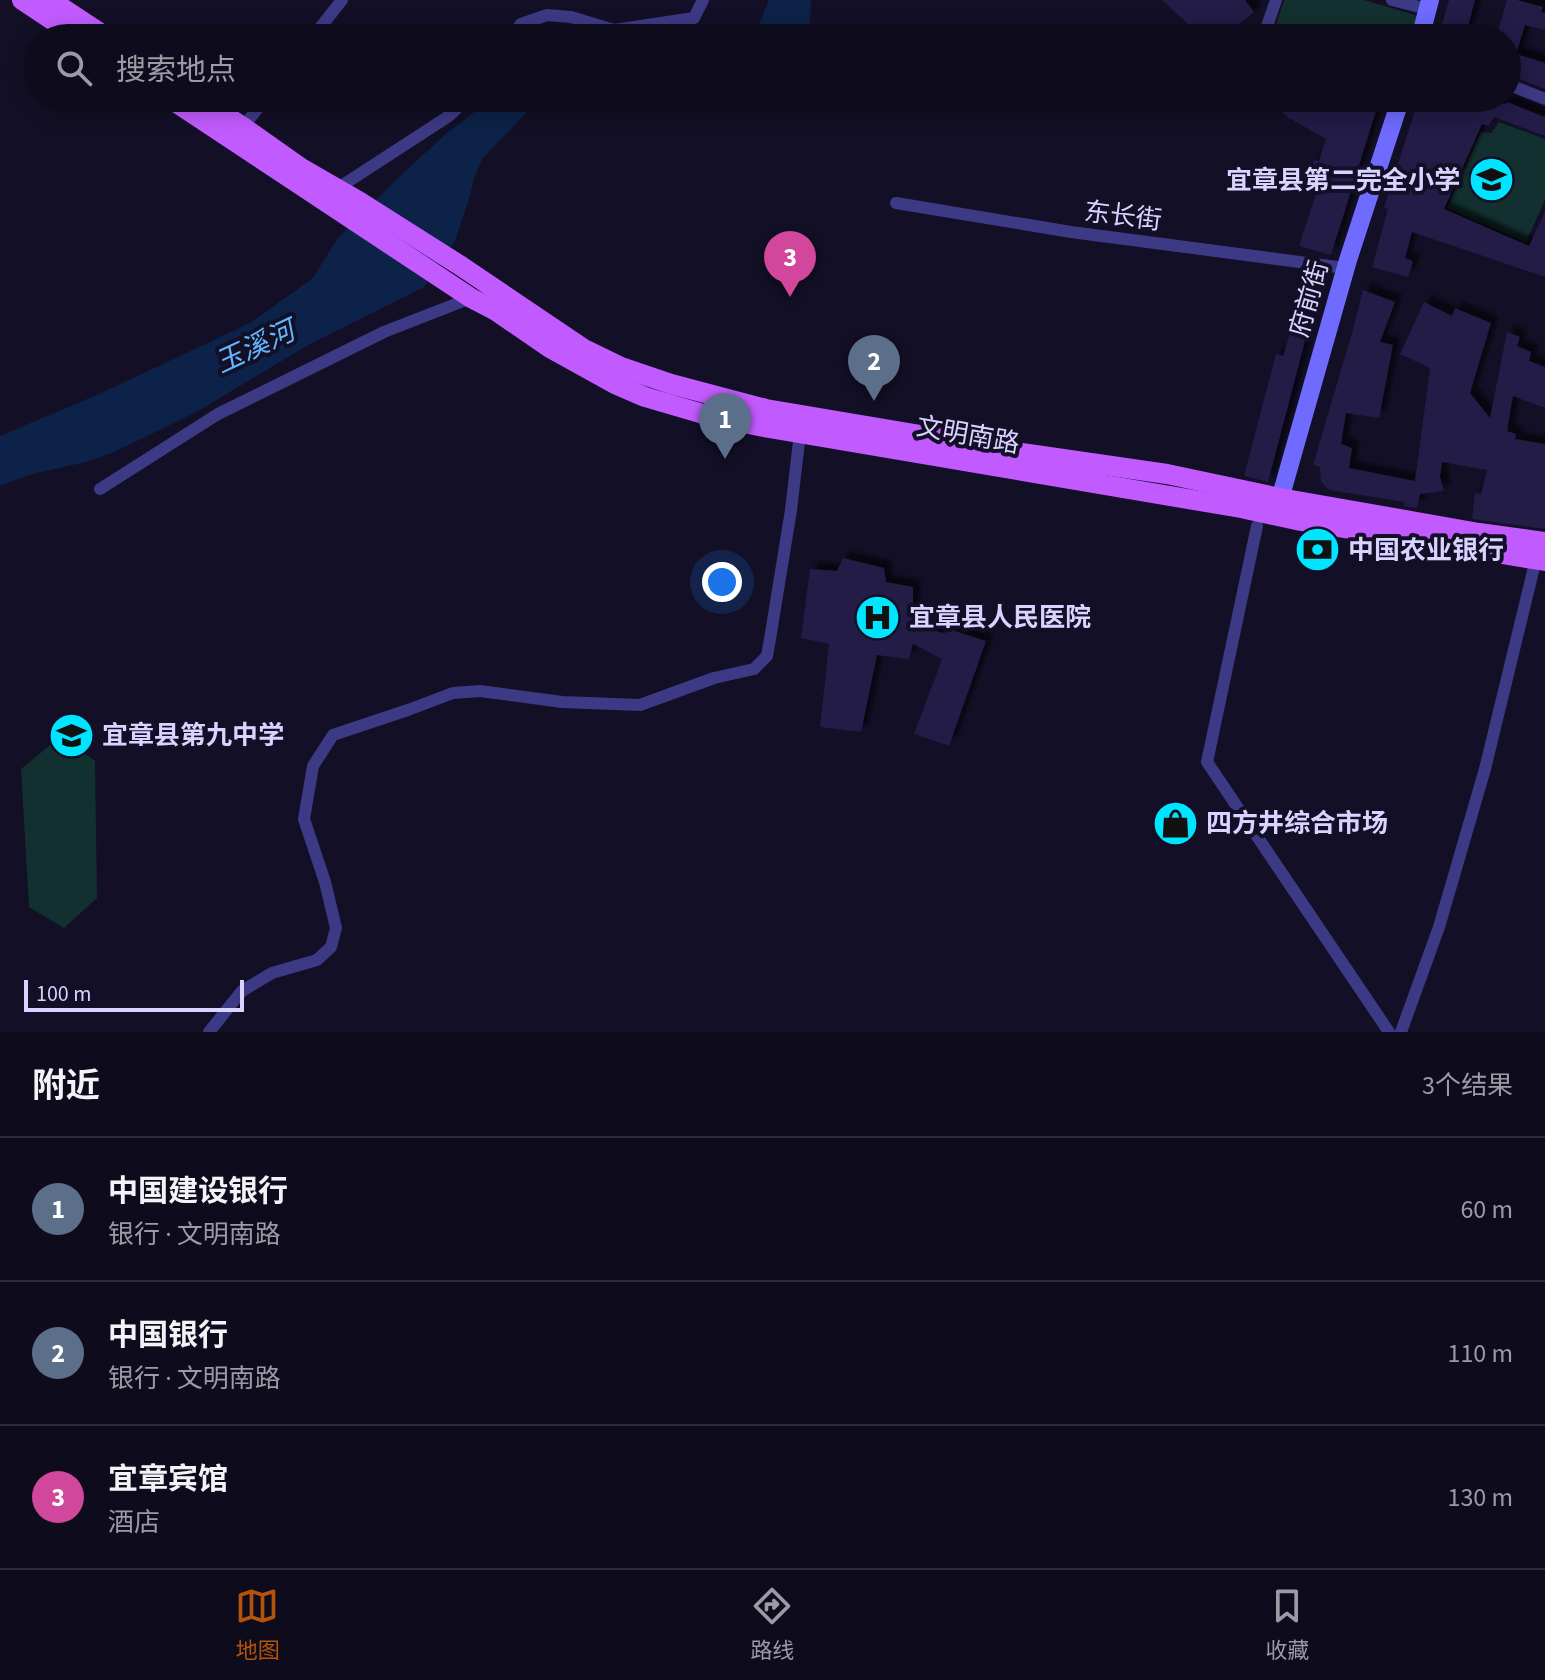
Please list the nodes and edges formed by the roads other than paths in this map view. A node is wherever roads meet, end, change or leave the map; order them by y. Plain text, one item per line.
1 (22, 0) edge
2 (50, 0) edge
3 (342, 0) edge
4 (703, 0) edge
5 (1276, 0) edge
6 (1392, 0) edge
7 (1429, 4) edge
8 (58, 24) edge
9 (87, 24) edge
10 (323, 24) edge
11 (521, 24) edge
12 (594, 24) edge
13 (654, 24) edge
14 (1268, 24) edge
15 (1424, 24) edge
16 (1521, 90) edge
17 (1545, 99) edge
18 (196, 112) edge
19 (214, 112) edge
20 (255, 112) edge
21 (453, 112) edge
22 (1396, 112) edge
23 (238, 134) junction
24 (328, 194) junction
25 (896, 203) dead end
26 (352, 208) junction
27 (1345, 268) junction
28 (471, 298) junction
29 (800, 433) junction
30 (100, 489) dead end
31 (1271, 513) junction
32 (1542, 554) edge
33 (209, 1032) edge
34 (1389, 1032) edge
35 (1401, 1032) edge

1 - 8 main road
2 - 9 main road
3 - 10 street
4 - 13 street
5 - 14 street
6 - 7 street
7 - 15 street
11 - 12 street
16 - 17 street
18 - 23 main road
19 - 23 main road
20 - 23 street
21 - 24 street
22 - 27 street, 府前街
23 - 24 main road
24 - 26 main road
25 - 27 street, 东长街
26 - 28 main road, 文明南路
26 - 31 main road
27 - 31 street, 府前街
28 - 29 main road, 文明南路
28 - 30 street
29 - 31 main road, 文明南路
29 - 33 street
31 - 32 main road
31 - 34 street
32 - 35 street

